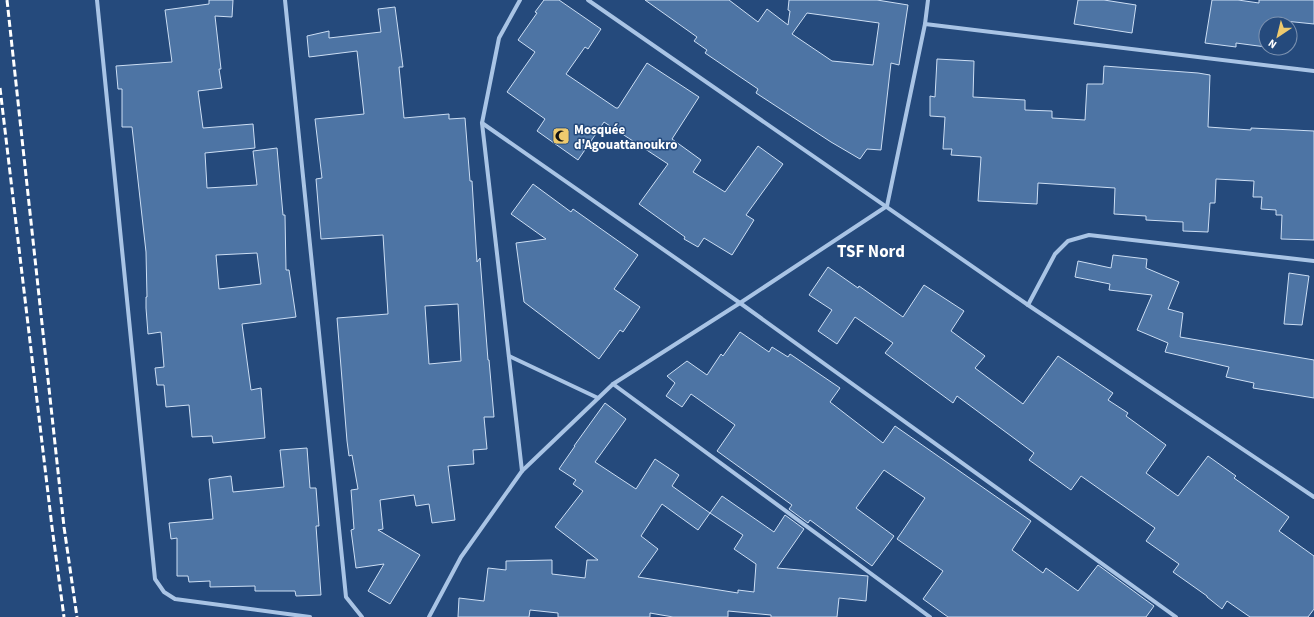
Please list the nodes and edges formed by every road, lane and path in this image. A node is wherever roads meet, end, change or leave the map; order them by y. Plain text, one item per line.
1 (97, 0) edge
2 (285, 0) edge
3 (520, 0) edge
4 (588, 0) edge
5 (928, 0) edge
6 (925, 24) junction
7 (1314, 71) edge
8 (482, 123) junction
9 (887, 206) junction
10 (1314, 261) edge
11 (740, 303) junction
12 (1028, 305) junction
13 (508, 356) junction
14 (613, 384) junction
15 (598, 398) junction
16 (522, 471) junction
17 (1314, 497) edge
18 (310, 617) edge
19 (362, 617) edge
20 (429, 617) edge
21 (930, 617) edge
22 (1176, 617) edge

1 - 18 street
2 - 19 street
3 - 8 street
4 - 9 street
5 - 6 street
6 - 7 street
6 - 9 street
8 - 11 street
8 - 13 street
9 - 11 street
9 - 12 street
10 - 12 street
11 - 14 street
11 - 22 street
12 - 17 street
13 - 15 street
13 - 16 street
14 - 15 street
14 - 21 street
15 - 16 street
16 - 20 street

